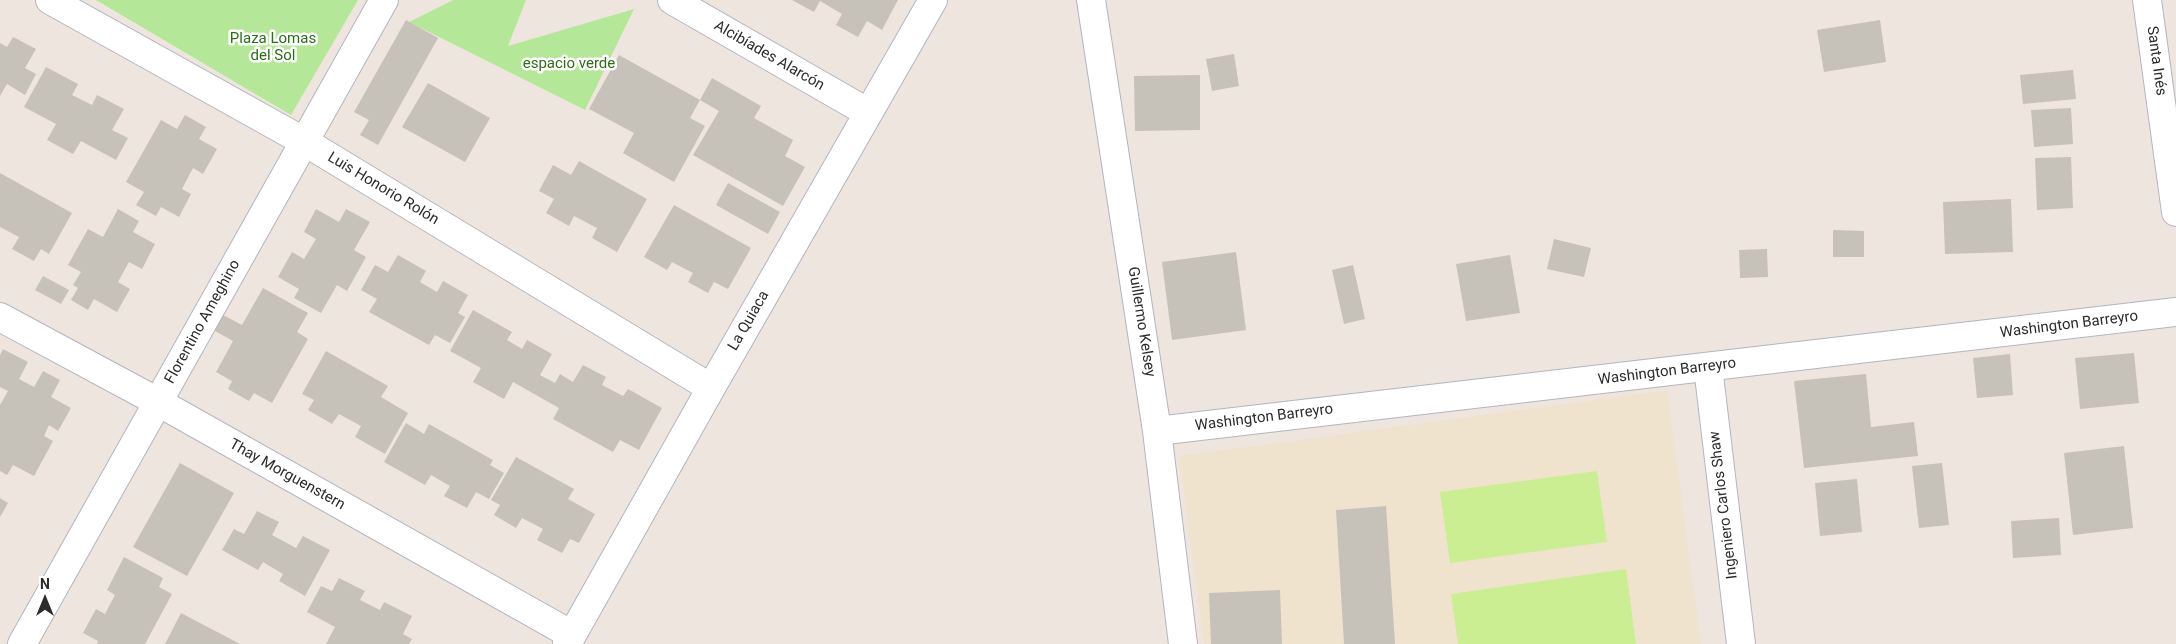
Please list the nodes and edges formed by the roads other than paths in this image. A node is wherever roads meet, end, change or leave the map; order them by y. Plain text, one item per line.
1 (50, 0) edge
2 (384, 0) edge
3 (672, 0) edge
4 (933, 0) edge
5 (1091, 0) edge
6 (2147, 0) edge
7 (867, 112) junction
8 (305, 142) junction
9 (2172, 154) edge
10 (2176, 212) edge
11 (2176, 312) edge
12 (0, 317) edge
13 (1708, 367) junction
14 (711, 388) junction
15 (158, 402) junction
16 (1157, 431) junction
17 (570, 639) edge
18 (22, 644) edge
19 (1184, 644) edge
20 (1741, 644) edge

1 - 8 street, Luis Honorio Rolón
2 - 8 street, Florentino Ameghino
3 - 7 street, Alcibíades Alarcón
4 - 7 street, La Quiaca
5 - 16 street, Guillermo Kelsey
6 - 9 street, Santa Inés
7 - 14 street, La Quiaca
8 - 14 street, Luis Honorio Rolón
8 - 15 street, Florentino Ameghino
9 - 10 street, Santa Inés
11 - 13 street, Washington Barreyro
12 - 15 street, Thay Morguenstern
13 - 16 street, Washington Barreyro
13 - 20 street, Ingeniero Carlos Shaw
14 - 17 street, La Quiaca
15 - 17 street, Thay Morguenstern
15 - 18 street, Florentino Ameghino
16 - 19 street, Guillermo Kelsey

